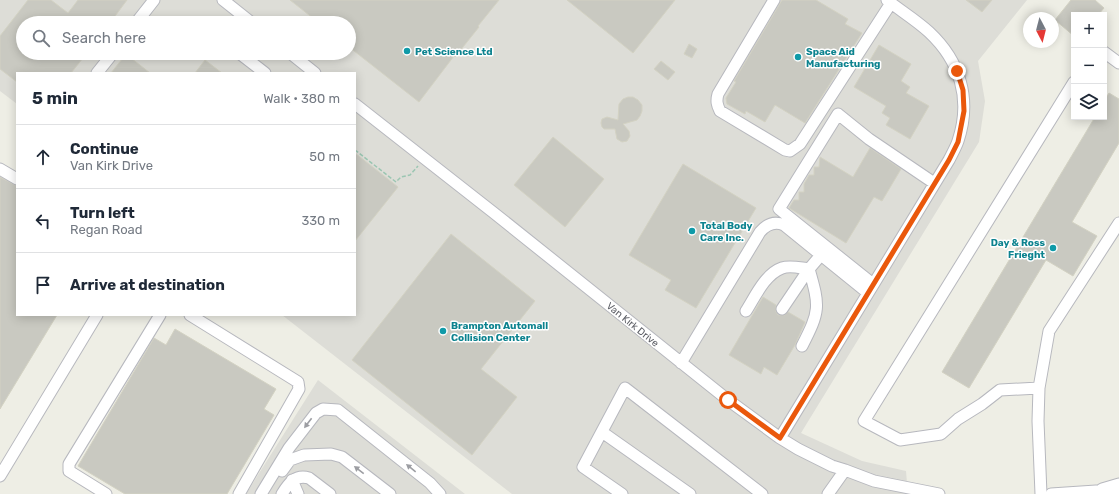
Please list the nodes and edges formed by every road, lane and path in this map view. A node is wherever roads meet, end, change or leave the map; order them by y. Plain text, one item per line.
1 (154, 0) edge
2 (223, 0) edge
3 (774, 0) edge
4 (889, 1) edge
5 (141, 16) edge
6 (243, 16) edge
7 (1107, 54) edge
8 (107, 60) edge
9 (248, 60) edge
10 (297, 60) edge
11 (1119, 62) edge
12 (308, 71) edge
13 (98, 72) edge
14 (264, 72) edge
15 (1073, 84) edge
16 (356, 105) edge
17 (356, 151) edge
18 (425, 158) junction
19 (0, 169) edge
20 (16, 178) edge
21 (934, 184) junction
22 (1119, 223) edge
23 (821, 255) junction
24 (809, 268) junction
25 (871, 288) junction
26 (782, 309) dead end
27 (746, 311) dead end
28 (96, 316) edge
29 (159, 316) edge
30 (192, 316) edge
31 (802, 346) dead end
32 (681, 363) junction
33 (1039, 388) junction
34 (602, 432) junction
35 (780, 438) junction
36 (845, 470) junction
37 (0, 476) edge
38 (292, 480) junction
39 (1119, 484) edge
40 (1096, 491) junction
41 (1119, 493) edge
42 (106, 494) edge
43 (239, 494) edge
44 (261, 494) edge
45 (267, 494) edge
46 (282, 494) edge
47 (298, 494) edge
48 (330, 494) edge
49 (390, 494) edge
50 (440, 494) edge
51 (622, 494) edge
52 (690, 494) edge
53 (762, 494) edge
54 (828, 494) edge
55 (939, 494) edge
56 (1041, 494) edge
57 (1051, 494) edge

1 - 5 street
2 - 6 street
3 - 4 street
4 - 21 street
7 - 11 street
8 - 13 street
9 - 14 street
10 - 12 street
15 - 33 street
16 - 18 street, Van Kirk Drive
17 - 18 path
18 - 32 street, Van Kirk Drive
19 - 20 street
21 - 25 street
21 - 25 street
22 - 33 street
23 - 24 street
23 - 25 street
23 - 32 street
24 - 26 street
24 - 27 street
24 - 31 street
25 - 35 street
28 - 37 street
29 - 42 street
30 - 43 street
32 - 35 street, Van Kirk Drive
33 - 56 street
34 - 51 street
34 - 52 street
34 - 53 street
35 - 36 street, Van Kirk Drive
36 - 54 street
36 - 55 street, Van Kirk Drive
38 - 46 street
38 - 47 street
38 - 48 street
39 - 40 street
40 - 41 street
40 - 57 street
50 -> 44 street
49 -> 45 street

